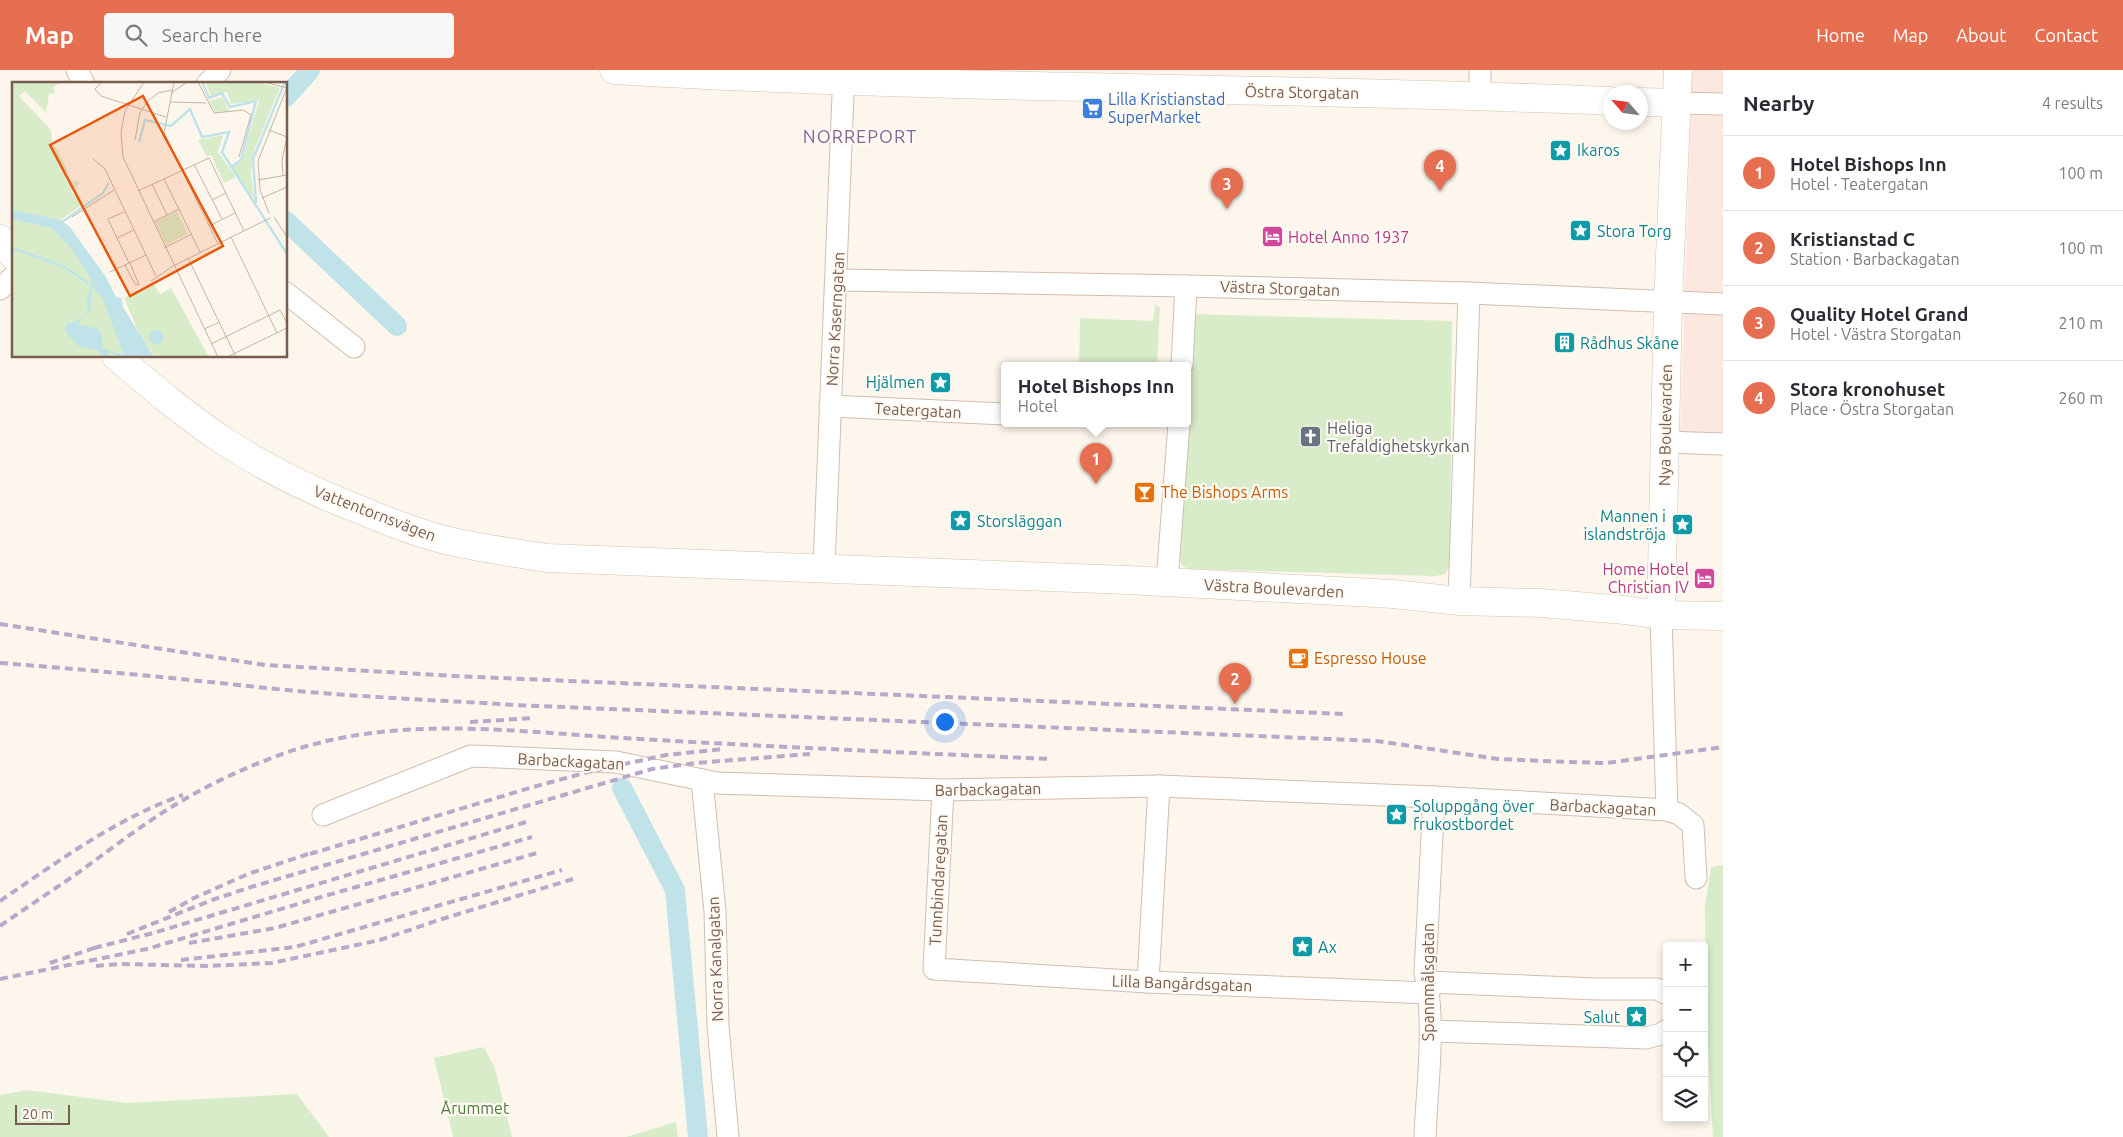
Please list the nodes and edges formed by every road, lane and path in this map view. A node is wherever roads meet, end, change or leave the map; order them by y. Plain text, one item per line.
1 (77, 70) edge
2 (220, 70) edge
3 (614, 70) edge
4 (1678, 70) edge
5 (844, 76) edge
6 (83, 82) edge
7 (209, 82) edge
8 (1480, 83) edge
9 (1603, 100) edge
10 (1648, 102) edge
11 (1676, 103) junction
12 (1723, 104) edge
13 (0, 239) edge
14 (12, 254) edge
15 (12, 278) edge
16 (837, 280) junction
17 (1186, 286) junction
18 (0, 289) edge
19 (1469, 293) junction
20 (288, 295) edge
21 (1668, 303) junction
22 (1723, 304) edge
23 (354, 347) dead end
24 (118, 358) edge
25 (1182, 362) edge
26 (830, 406) junction
27 (1001, 414) edge
28 (1179, 427) edge
29 (1664, 442) junction
30 (1723, 444) edge
31 (824, 567) junction
32 (1168, 582) junction
33 (1459, 601) junction
34 (1661, 615) junction
35 (1723, 616) edge
36 (702, 780) junction
37 (1159, 786) junction
38 (943, 790) junction
39 (1434, 797) junction
40 (1667, 810) junction
41 (323, 815) dead end
42 (1696, 878) dead end
43 (934, 970) joint
44 (1148, 982) junction
45 (1428, 988) junction
46 (1663, 992) edge
47 (1430, 1032) junction
48 (1664, 1032) edge
49 (728, 1137) edge
50 (1425, 1137) edge

1 - 6 street
2 - 7 street
3 - 5 street, Östra Storgatan
4 - 11 street, Nya Boulevarden
5 - 8 street, Östra Storgatan
5 - 16 street, Norra Kaserngatan
8 - 9 street, Östra Storgatan
10 - 11 street
11 - 12 street
11 - 21 street, Nya Boulevarden
13 - 14 street
15 - 18 street
16 - 17 street, Västra Storgatan
16 - 26 street, Norra Kaserngatan
17 - 19 street, Västra Storgatan
17 - 25 street
19 - 21 street, Västra Storgatan
19 - 33 street
20 - 23 street
21 - 22 street, Västra Storgatan
21 - 29 street, Nya Boulevarden
24 - 31 street, Vattentornsvägen
26 - 27 street, Teatergatan
26 - 31 street, Norra Kaserngatan
28 - 32 street
29 - 30 street
29 - 34 street, Nya Boulevarden
31 - 32 street, Västra Boulevarden
32 - 33 street, Västra Boulevarden
33 - 34 street, Västra Boulevarden
34 - 35 street, Västra Boulevarden
34 - 40 street, Nya Boulevarden
36 - 38 street, Barbackagatan
36 - 41 street, Barbackagatan
36 - 49 street, Norra Kanalgatan
37 - 38 street, Barbackagatan
37 - 39 street, Barbackagatan
37 - 44 street
38 - 43 street, Tunnbindaregatan
39 - 40 street, Barbackagatan
39 - 45 street, Spannmålsgatan
40 - 42 street
43 - 44 street, Lilla Bangårdsgatan
44 - 45 street, Lilla Bangårdsgatan
45 - 46 street, Lilla Bangårdsgatan
45 - 47 street, Spannmålsgatan
47 - 48 street
47 - 50 street, Spannmålsgatan

